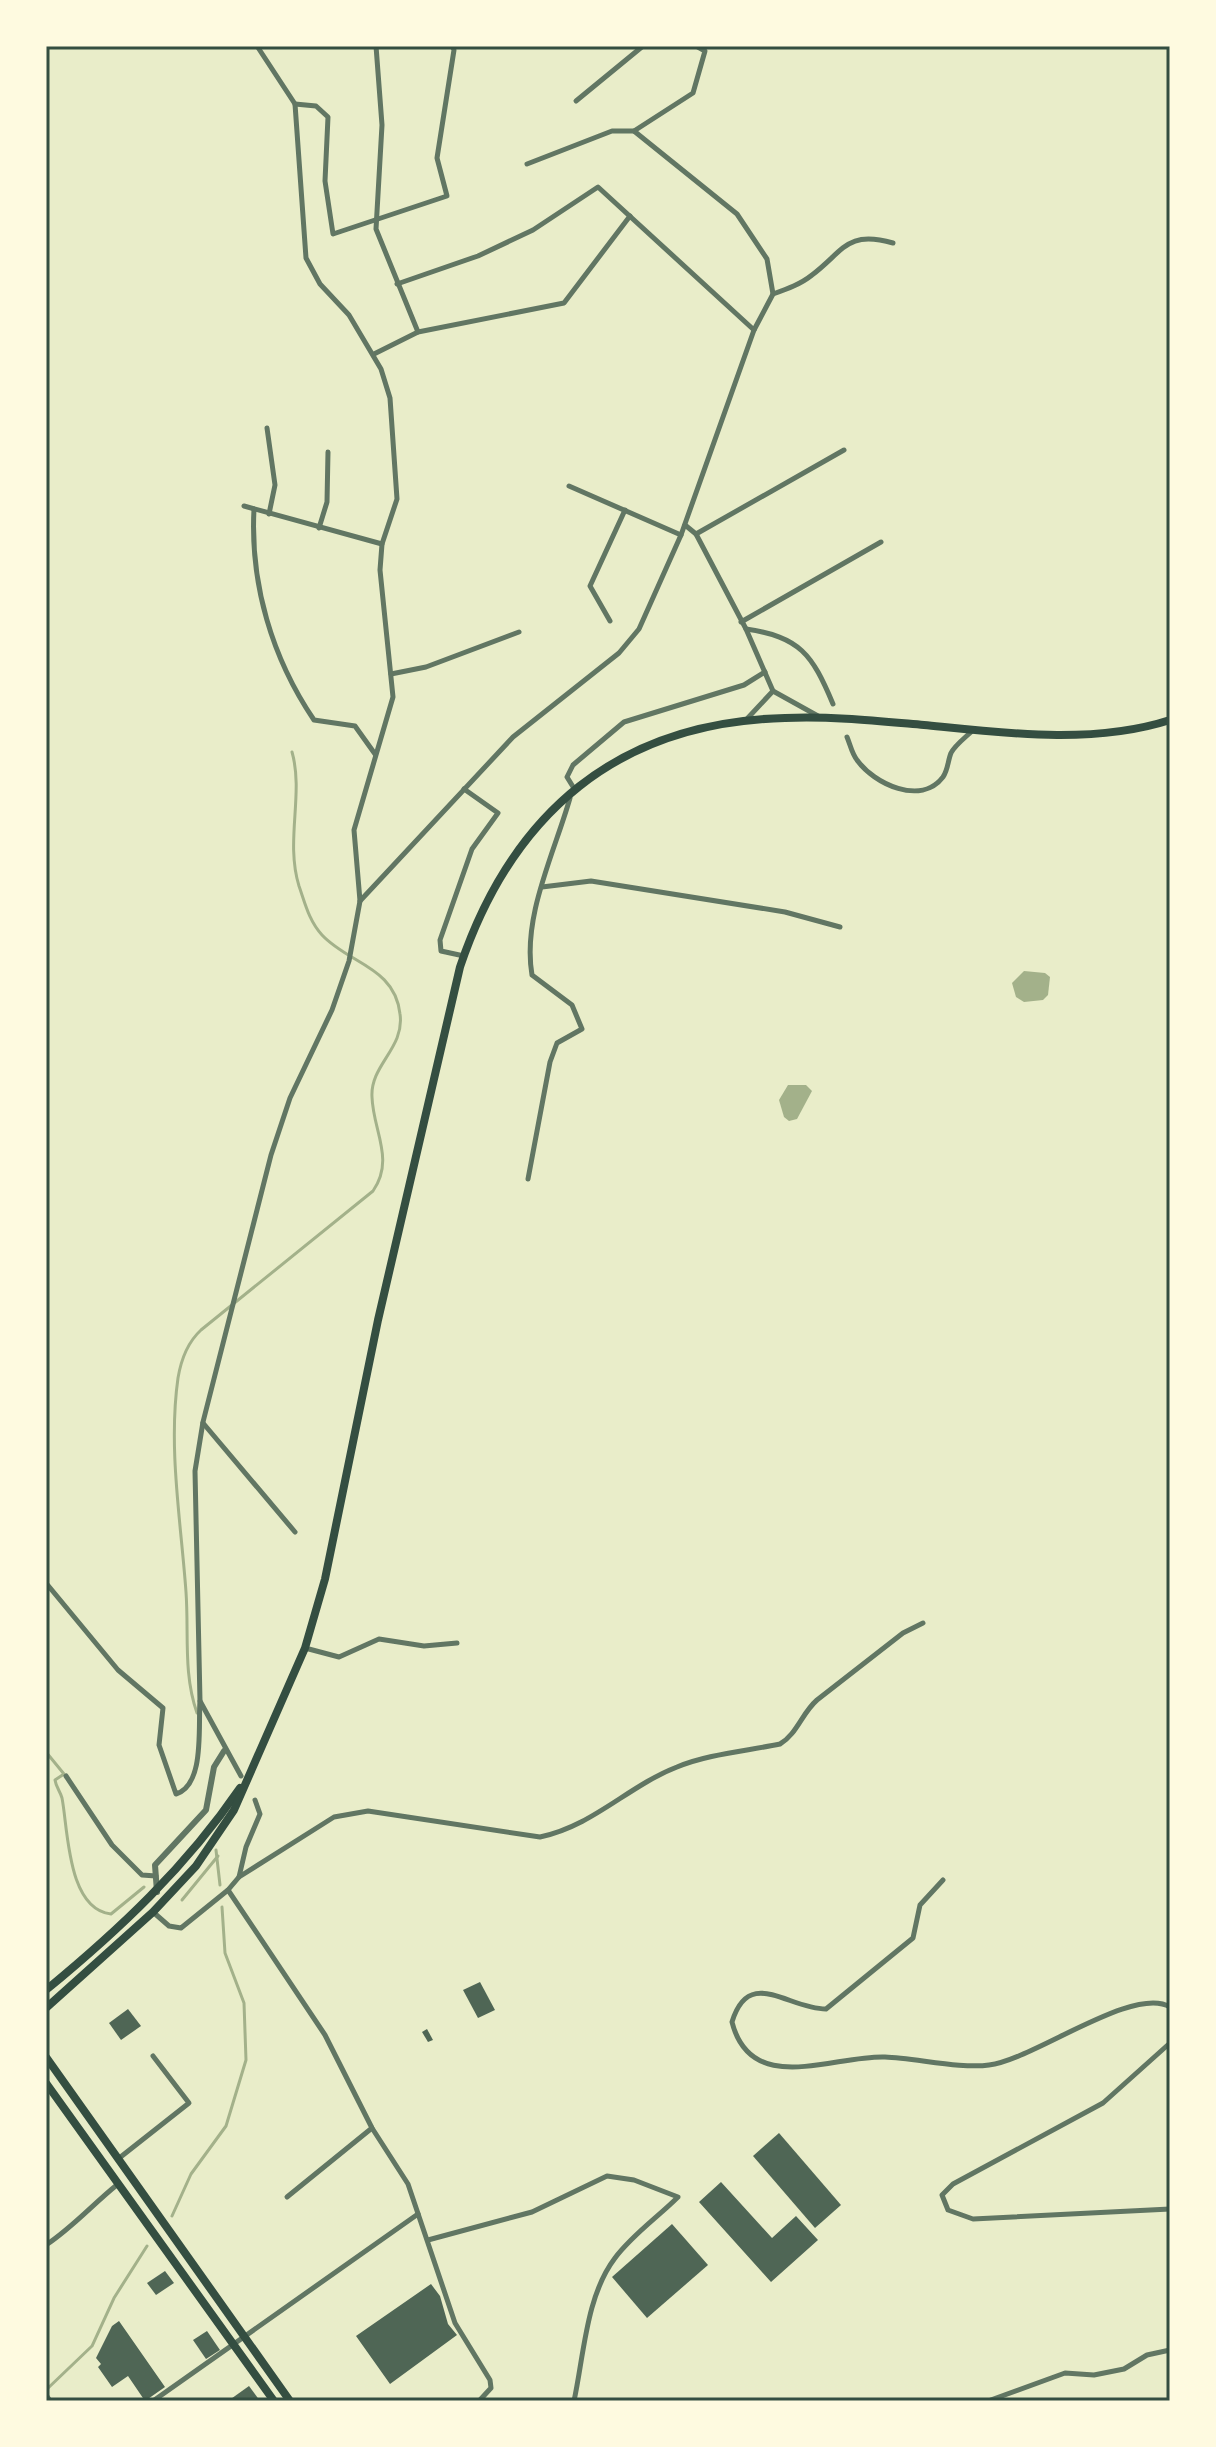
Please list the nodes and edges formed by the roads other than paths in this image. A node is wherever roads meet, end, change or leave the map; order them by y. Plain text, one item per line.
1 (257, 46) edge
2 (376, 46) edge
3 (452, 46) edge
4 (643, 46) edge
5 (696, 46) edge
6 (576, 101) dead end
7 (295, 104) junction
8 (634, 131) junction
9 (527, 164) dead end
10 (630, 216) junction
11 (376, 220) junction
12 (893, 243) dead end
13 (397, 284) junction
14 (773, 294) junction
15 (754, 330) junction
16 (418, 332) junction
17 (374, 354) junction
18 (267, 428) dead end
19 (844, 450) dead end
20 (328, 452) dead end
21 (569, 486) dead end
22 (244, 506) dead end
23 (254, 509) junction
24 (625, 510) junction
25 (269, 514) junction
26 (685, 525) junction
27 (319, 528) junction
28 (696, 534) junction
29 (681, 535) junction
30 (881, 542) dead end
31 (382, 544) junction
32 (610, 621) dead end
33 (741, 622) junction
34 (746, 629) junction
35 (519, 632) dead end
36 (765, 672) junction
37 (391, 674) junction
38 (773, 691) junction
39 (833, 704) dead end
40 (823, 719) junction
41 (1170, 720) edge
42 (744, 721) junction
43 (973, 730) junction
44 (847, 737) dead end
45 (376, 755) junction
46 (464, 789) junction
47 (573, 791) junction
48 (542, 887) junction
49 (360, 901) junction
50 (840, 927) dead end
51 (464, 956) junction
52 (528, 1179) dead end
53 (203, 1422) junction
54 (295, 1532) dead end
55 (46, 1583) edge
56 (923, 1623) dead end
57 (457, 1643) dead end
58 (305, 1648) junction
59 (200, 1701) junction
60 (224, 1751) junction
61 (254, 1768) junction
62 (66, 1776) dead end
63 (241, 1776) dead end
64 (255, 1800) dead end
65 (156, 1876) junction
66 (239, 1877) junction
67 (943, 1880) dead end
68 (228, 1890) junction
69 (157, 1892) junction
70 (153, 1912) junction
71 (46, 1990) edge
72 (1170, 2007) edge
73 (46, 2008) edge
74 (1170, 2043) edge
75 (153, 2056) dead end
76 (46, 2057) edge
77 (46, 2083) edge
78 (372, 2128) junction
79 (117, 2160) junction
80 (119, 2184) junction
81 (287, 2197) dead end
82 (1170, 2209) edge
83 (418, 2214) junction
84 (428, 2240) junction
85 (46, 2245) edge
86 (245, 2338) junction
87 (234, 2344) junction
88 (1170, 2350) edge
89 (46, 2395) edge
90 (50, 2401) edge
91 (153, 2401) edge
92 (274, 2401) edge
93 (290, 2401) edge
94 (479, 2401) edge
95 (574, 2401) edge
96 (988, 2401) edge

1 - 7 street
2 - 11 street
3 - 11 street
4 - 6 street
5 - 8 street
7 - 11 street
7 - 17 street
8 - 9 street
8 - 14 street
10 - 13 street
10 - 15 street
10 - 16 street
11 - 13 street
12 - 14 street
13 - 16 street
14 - 15 street
15 - 26 street
16 - 17 street
17 - 31 street
18 - 25 street
19 - 28 street
20 - 27 street
21 - 24 street
22 - 23 street
23 - 25 street
23 - 45 street
24 - 29 street
24 - 32 street
25 - 27 street
26 - 28 street
26 - 29 street
27 - 31 street
28 - 33 street
29 - 46 street
30 - 33 street
31 - 37 street
33 - 34 street
34 - 36 street
34 - 39 street
35 - 37 street
36 - 38 street
36 - 47 street
37 - 45 street
38 - 40 street
38 - 42 street
40 - 42 main road
40 - 43 main road
41 - 43 main road
42 - 47 main road
43 - 44 street
45 - 49 street
46 - 49 street
46 - 51 street
47 - 48 street
47 - 51 main road
48 - 50 street
48 - 52 street
49 - 53 street
51 - 58 main road
53 - 54 street
53 - 59 street
55 - 59 street
56 - 66 street
57 - 58 street
58 - 61 main road
59 - 60 street
60 - 63 street
60 - 65 street
61 - 69 main road
61 - 70 main road
62 - 65 street
64 - 66 street
65 - 69 street
66 - 68 street
67 - 72 street
68 - 70 street
68 - 78 street
69 - 71 main road
70 - 73 main road
74 - 82 street
75 - 79 street
76 - 79 main road
77 - 80 main road
78 - 81 street
78 - 83 street
79 - 86 main road
80 - 85 street
80 - 87 main road
83 - 84 street
83 - 86 street
84 - 94 street
84 - 95 street
86 - 87 street
86 - 93 main road
87 - 91 street
87 - 92 main road
88 - 96 street
89 - 90 street

